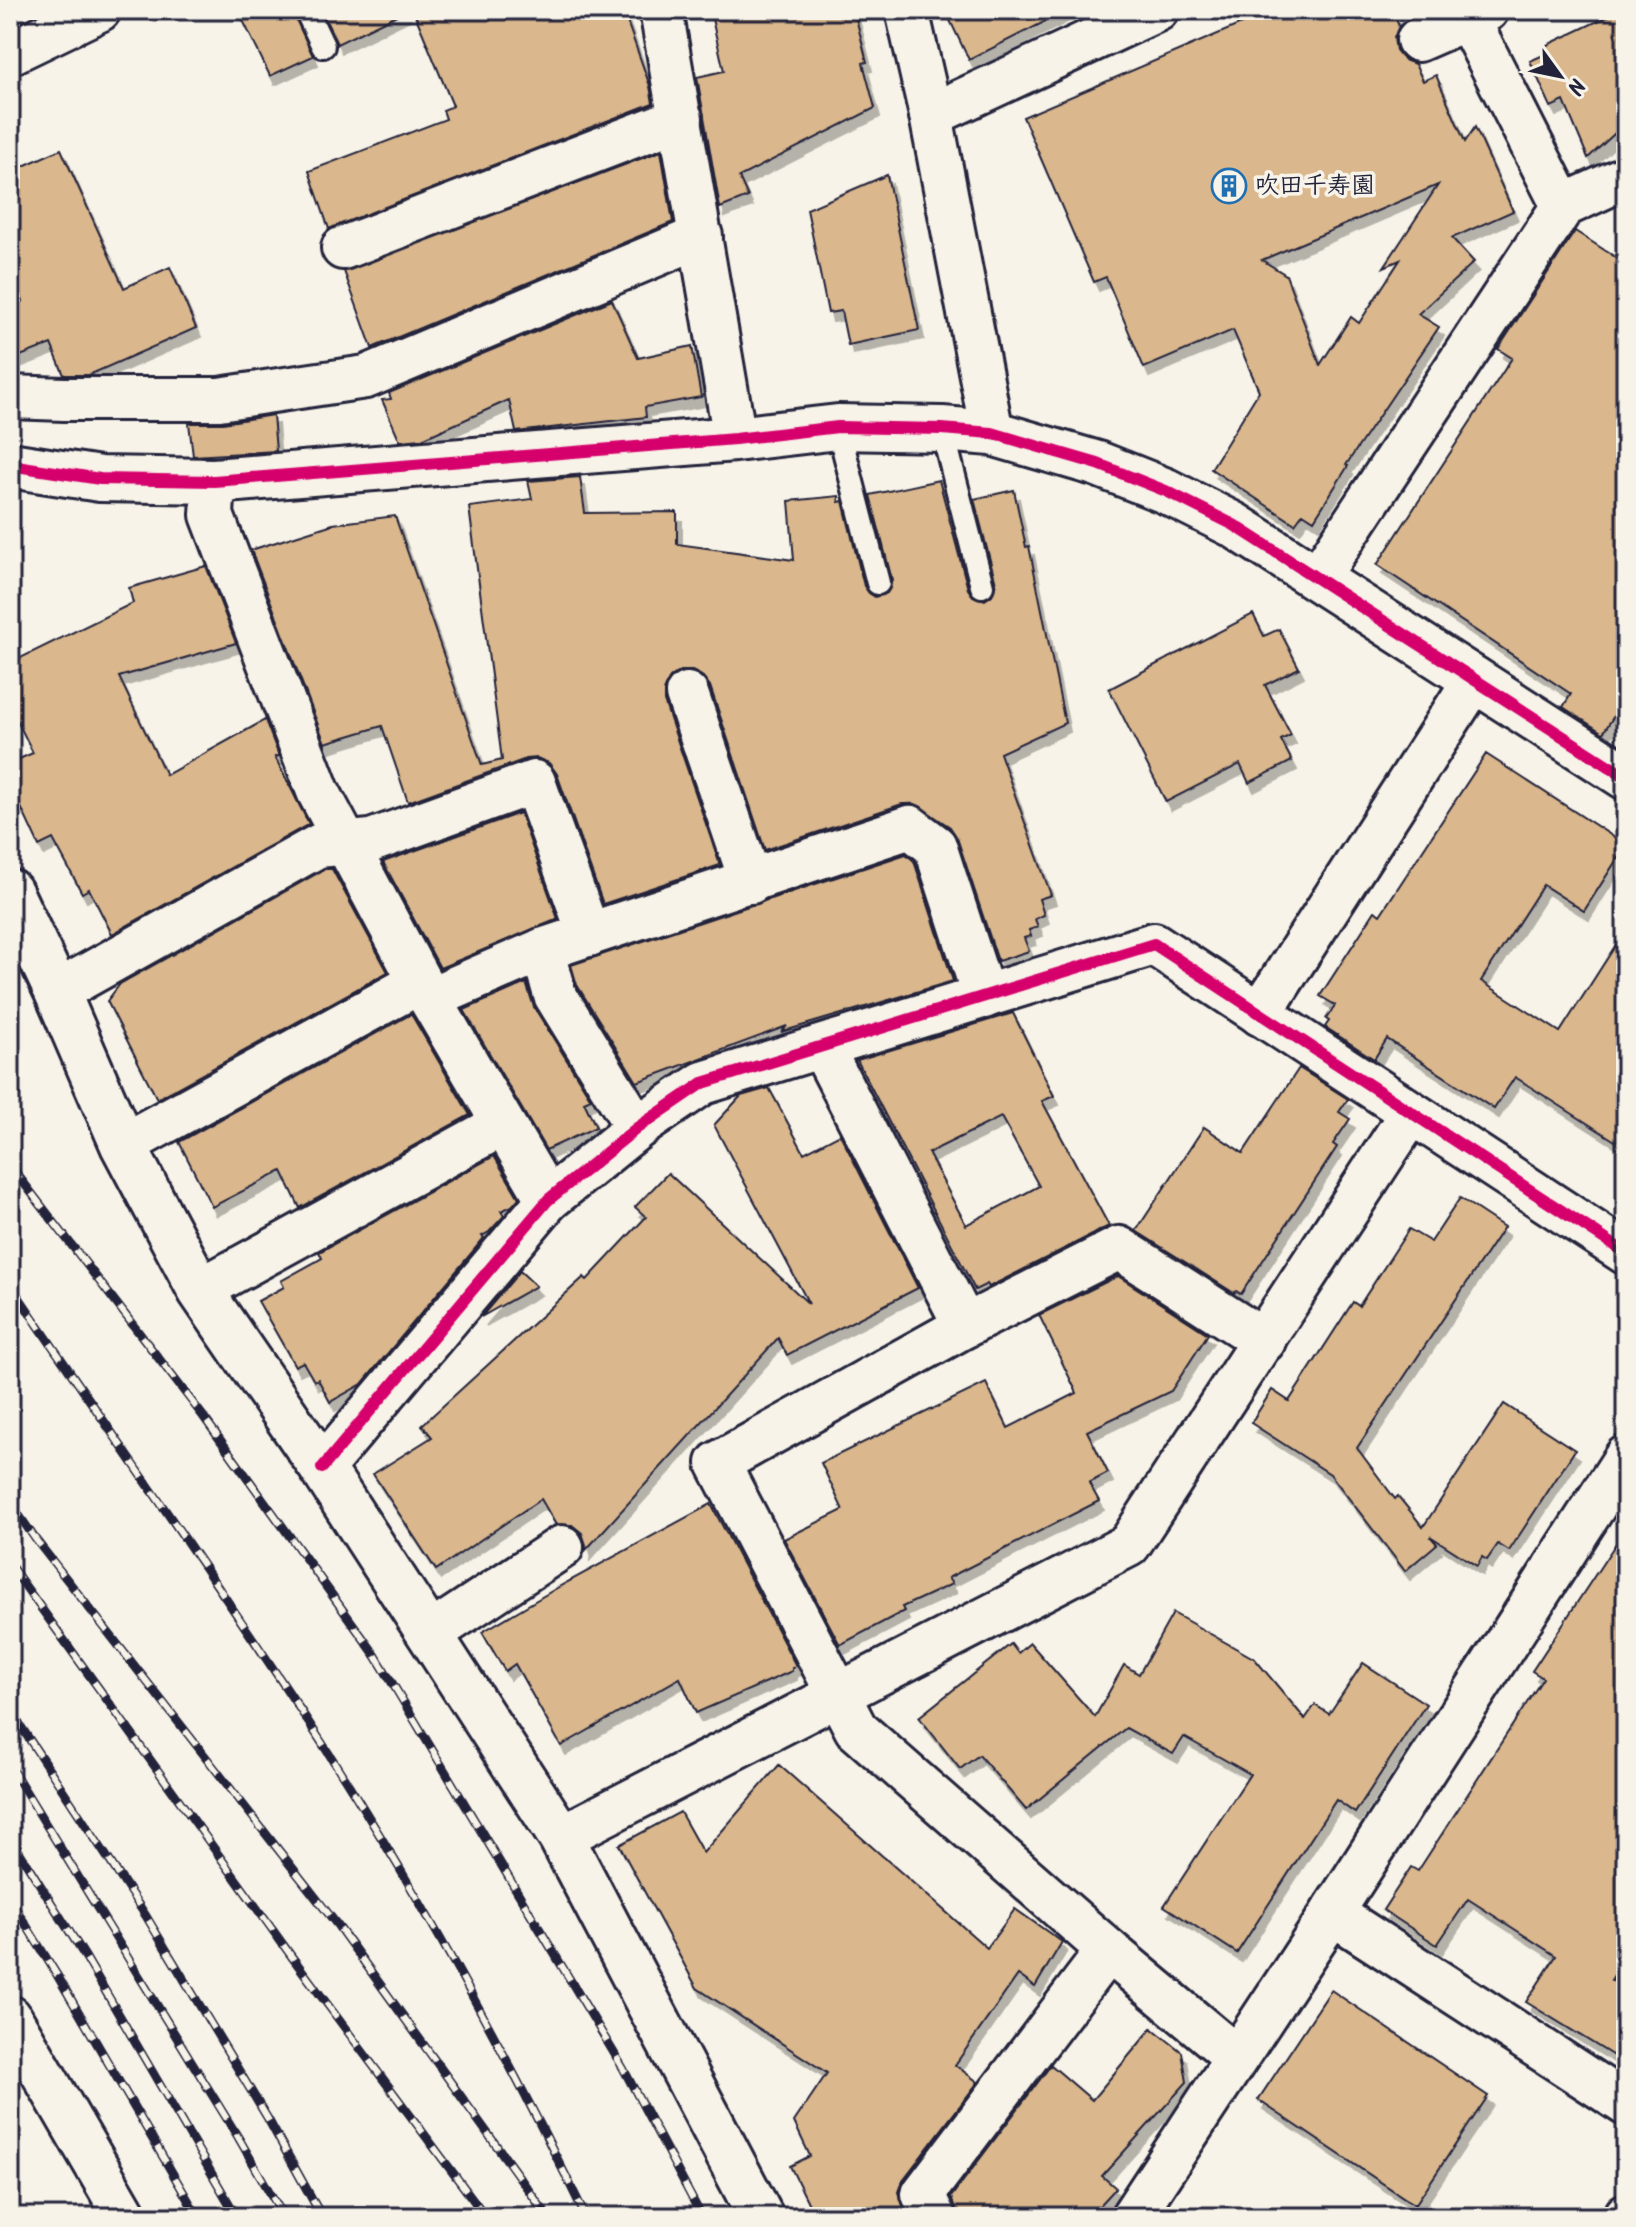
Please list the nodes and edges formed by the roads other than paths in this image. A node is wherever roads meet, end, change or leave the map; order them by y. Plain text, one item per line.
1 (99, 10) edge
2 (306, 10) edge
3 (661, 10) edge
4 (907, 10) edge
5 (1157, 10) edge
6 (1478, 14) edge
7 (1418, 40) dead end
8 (323, 46) dead end
9 (10, 53) edge
10 (931, 115) junction
11 (681, 118) junction
12 (1626, 177) edge
13 (1563, 206) junction
14 (701, 236) junction
15 (343, 248) dead end
16 (10, 397) edge
17 (838, 427) junction
18 (942, 429) junction
19 (992, 433) junction
20 (735, 439) junction
21 (10, 465) edge
22 (214, 481) junction
23 (1318, 577) junction
24 (878, 583) dead end
25 (982, 586) dead end
26 (1475, 679) junction
27 (687, 694) dead end
28 (1626, 777) edge
29 (344, 843) junction
30 (751, 882) junction
31 (10, 892) edge
32 (589, 935) junction
33 (542, 950) junction
34 (426, 990) junction
35 (57, 992) junction
36 (984, 997) junction
37 (1260, 1014) junction
38 (822, 1047) junction
39 (1411, 1113) junction
40 (503, 1124) junction
41 (637, 1128) junction
42 (123, 1145) junction
43 (548, 1200) junction
44 (1626, 1253) edge
45 (200, 1290) junction
46 (965, 1326) junction
47 (1264, 1341) junction
48 (1626, 1457) edge
49 (322, 1468) junction
50 (562, 1547) dead end
51 (430, 1634) junction
52 (837, 1694) junction
53 (561, 1837) junction
54 (1332, 1913) junction
55 (1108, 1950) junction
56 (10, 2017) edge
57 (1236, 2057) junction
58 (1626, 2104) edge
59 (126, 2217) edge
60 (761, 2217) edge
61 (934, 2217) edge
62 (1132, 2217) edge

1 - 9 street
2 - 8 lane
3 - 11 street
4 - 10 street
5 - 10 street
6 - 7 street
6 - 13 street
10 - 19 street
11 - 14 street
11 - 15 street
12 - 13 street
13 - 23 street
14 - 16 street
14 - 20 street
17 - 18 street
17 - 20 street
17 - 24 lane
18 - 19 street
18 - 25 lane
19 - 23 street
20 - 22 street
21 - 22 street
22 - 29 street
23 - 26 street
26 - 28 street
26 - 37 street
27 - 30 street
29 - 32 street
29 - 34 street
29 - 35 street
30 - 32 street
30 - 36 street
31 - 35 street
32 - 33 street
33 - 34 street
33 - 41 street
34 - 40 street
34 - 42 street
35 - 42 street
36 - 37 street
36 - 38 street
37 - 39 street
38 - 41 street
38 - 46 street
39 - 44 street
39 - 47 street
40 - 43 street
40 - 45 street
41 - 43 street
42 - 45 street
43 - 49 street
45 - 49 street
46 - 47 street
46 - 52 street
47 - 52 street
48 - 54 street
49 - 51 street
50 - 51 street
51 - 53 street
52 - 53 street
52 - 55 street
53 - 60 street
54 - 57 street
54 - 58 street
55 - 57 street
55 - 61 street
56 - 59 street
57 - 62 street

